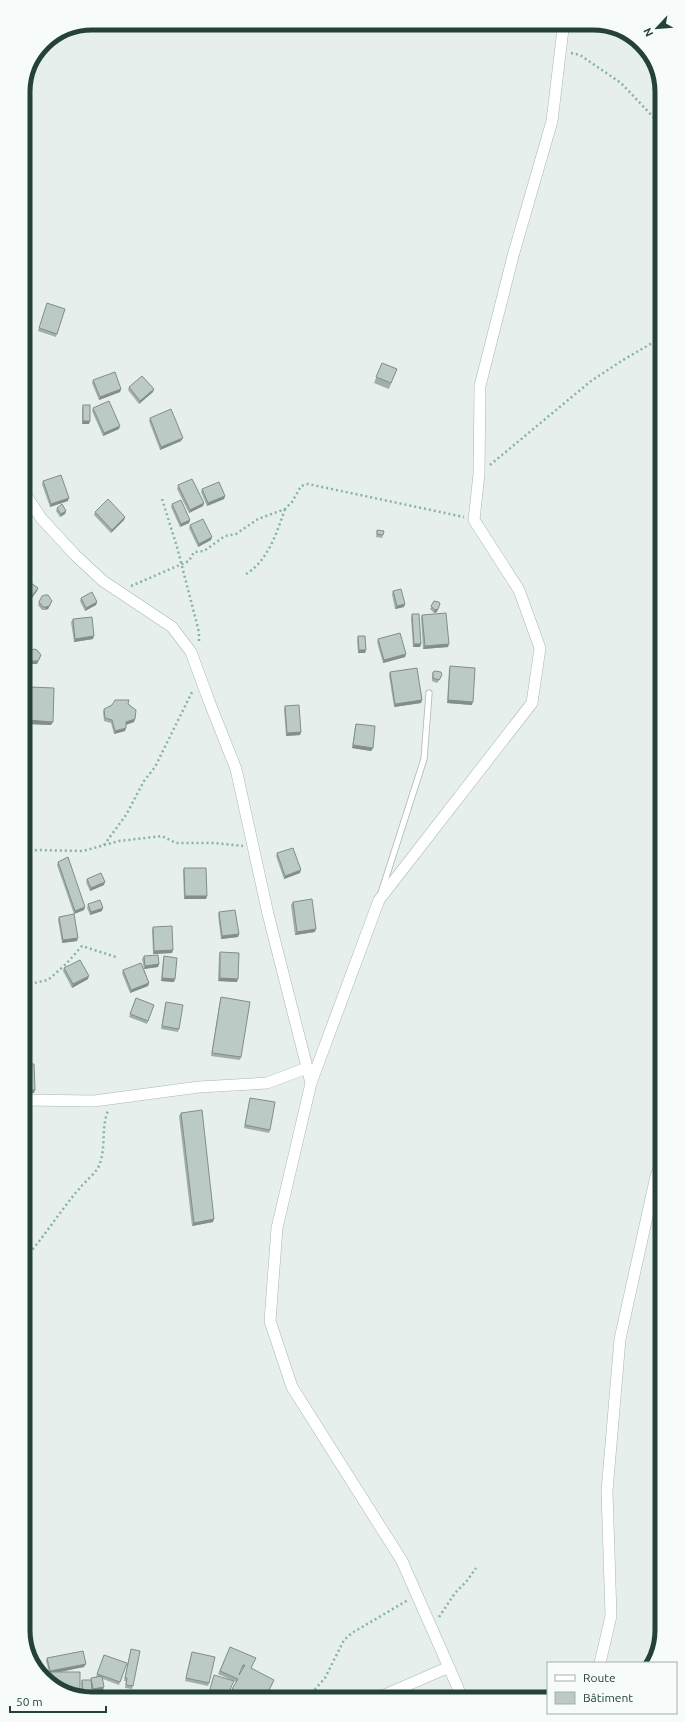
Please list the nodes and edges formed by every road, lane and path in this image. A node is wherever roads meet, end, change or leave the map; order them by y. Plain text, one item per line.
1 (563, 30) edge
2 (561, 51) junction
3 (655, 120) edge
4 (655, 341) edge
5 (479, 474) junction
6 (162, 499) dead end
7 (30, 501) edge
8 (285, 509) junction
9 (474, 520) junction
10 (182, 564) junction
11 (246, 574) dead end
12 (117, 590) junction
13 (200, 646) dead end
14 (202, 681) junction
15 (429, 693) dead end
16 (104, 845) junction
17 (254, 845) junction
18 (30, 851) edge
19 (379, 900) junction
20 (116, 957) dead end
21 (30, 984) edge
22 (307, 1068) junction
23 (311, 1083) junction
24 (111, 1099) junction
25 (30, 1100) edge
26 (655, 1181) edge
27 (30, 1252) edge
28 (476, 1568) dead end
29 (417, 1595) junction
30 (431, 1626) junction
31 (600, 1662) edge
32 (449, 1667) junction
33 (312, 1692) edge
34 (392, 1692) edge
35 (458, 1692) edge

1 - 2 street
2 - 3 path
2 - 5 street
4 - 5 path
5 - 9 street
6 - 10 path
7 - 12 street
8 - 9 path
8 - 10 path
8 - 11 path
9 - 19 street
10 - 12 path
10 - 13 path
12 - 14 street
14 - 16 path
14 - 17 street
15 - 19 lane
16 - 17 path
16 - 18 path
17 - 22 street
19 - 23 street
20 - 21 path
22 - 23 street
22 - 24 street
23 - 29 street
24 - 25 street
24 - 27 path
26 - 31 street
28 - 30 path
29 - 30 street
29 - 33 path
30 - 32 street
32 - 34 street
32 - 35 street

